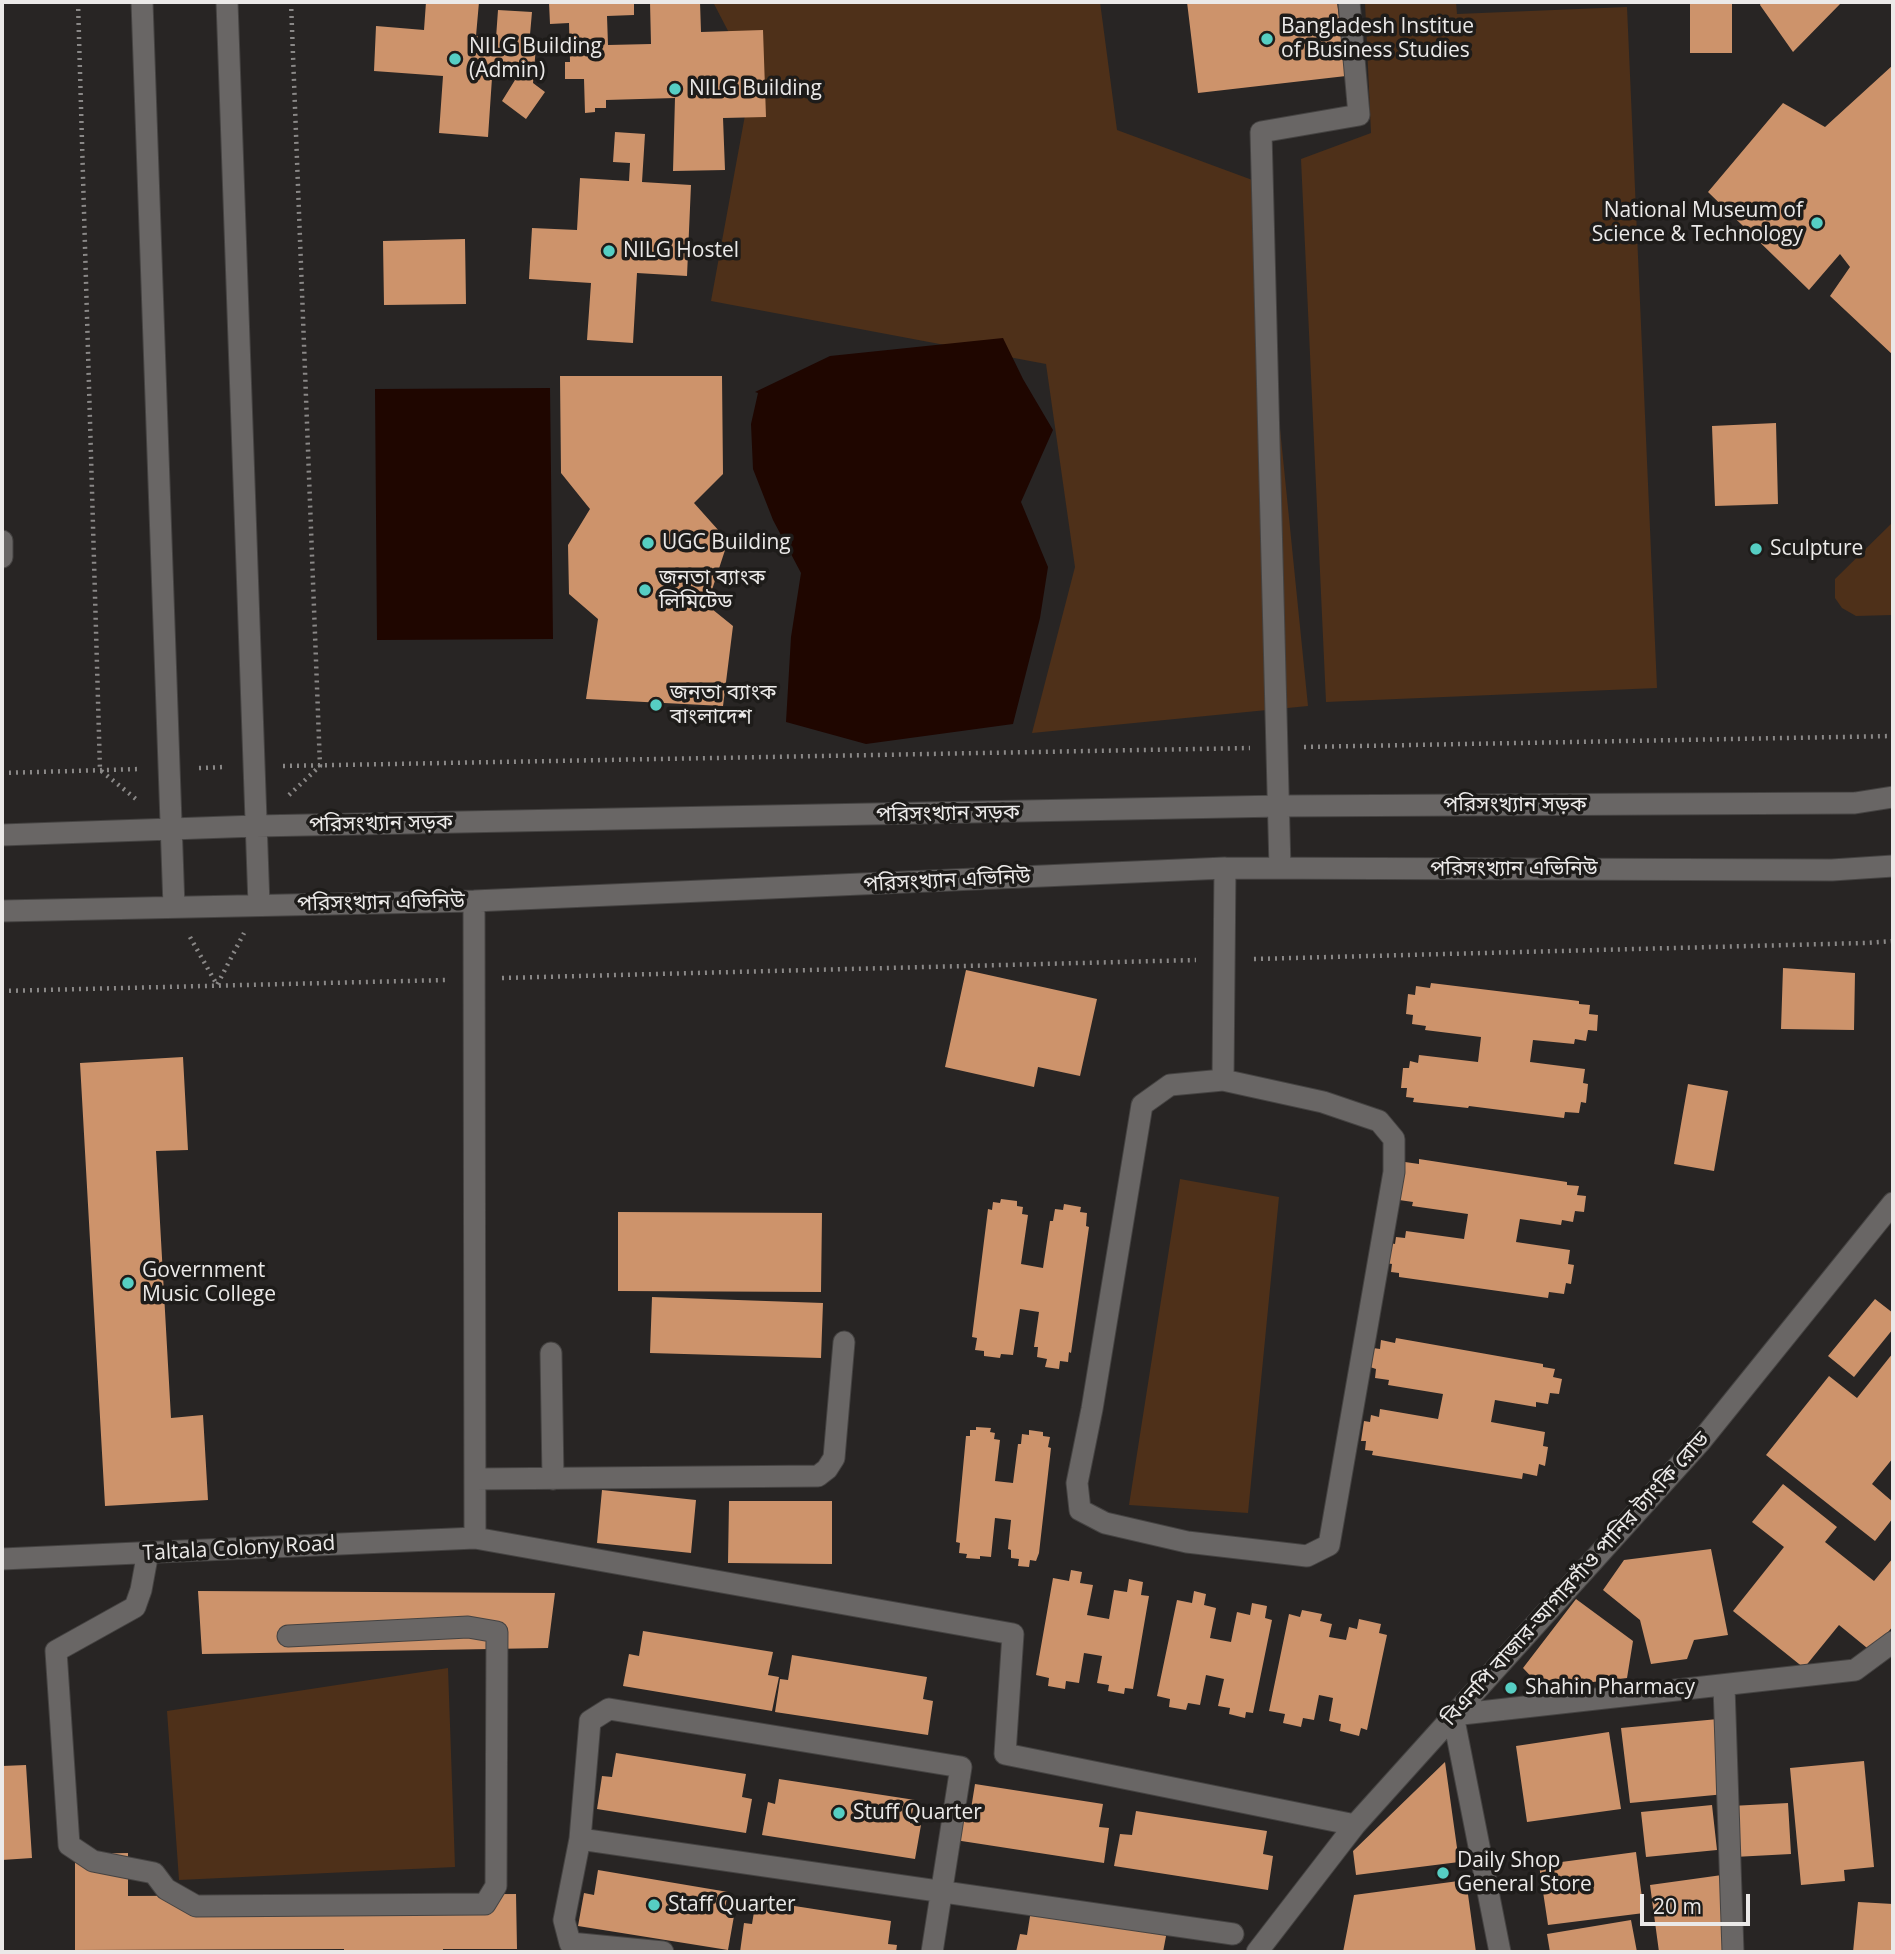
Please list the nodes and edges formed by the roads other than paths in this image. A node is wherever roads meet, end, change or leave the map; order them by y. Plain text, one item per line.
1 (142, 2) edge
2 (227, 2) edge
3 (1349, 2) edge
4 (2, 541) edge
5 (2, 557) edge
6 (1893, 797) edge
7 (1280, 807) junction
8 (256, 827) junction
9 (171, 829) junction
10 (2, 835) edge
11 (1893, 866) edge
12 (1225, 868) junction
13 (1280, 868) junction
14 (474, 901) junction
15 (259, 905) junction
16 (174, 907) junction
17 (2, 911) edge
18 (1223, 1080) junction
19 (1893, 1203) edge
20 (844, 1342) dead end
21 (551, 1353) dead end
22 (475, 1479) junction
23 (553, 1479) junction
24 (475, 1538) junction
25 (148, 1552) junction
26 (2, 1559) edge
27 (288, 1636) dead end
28 (1893, 1642) edge
29 (1724, 1686) junction
30 (1452, 1715) junction
31 (1354, 1825) junction
32 (580, 1839) junction
33 (942, 1892) junction
34 (1233, 1934) dead end
35 (663, 1952) edge
36 (932, 1952) edge
37 (1257, 1952) edge
38 (1500, 1952) edge
39 (1732, 1952) edge

1 - 9 street
2 - 8 street
3 - 7 street
4 - 5 street
6 - 7 street, পরিসংখ্যান সড়ক
7 - 8 street, পরিসংখ্যান সড়ক
7 - 13 street
8 - 9 street, পরিসংখ্যান সড়ক
8 - 15 street
9 - 10 street, পরিসংখ্যান সড়ক
9 - 16 street
11 - 13 street, পরিসংখ্যান এভিনিউ
12 - 13 street, পরিসংখ্যান এভিনিউ
12 - 14 street, পরিসংখ্যান এভিনিউ
12 - 18 street
14 - 15 street, পরিসংখ্যান এভিনিউ
14 - 22 street
15 - 16 street, পরিসংখ্যান এভিনিউ
16 - 17 street, পরিসংখ্যান এভিনিউ
18 - 18 street
19 - 30 street, বিএনপি বাজার-আগারগাঁও পানির ট্যাংকি রোড
20 - 23 street
21 - 23 street
22 - 23 street
22 - 24 street
24 - 25 street, Taltala Colony Road
24 - 31 street, Taltala Colony Road
25 - 26 street, Taltala Colony Road
25 - 27 street
28 - 29 street
29 - 30 street
29 - 39 street
30 - 31 street, বিএনপি বাজার-আগারগাঁও পানির ট্যাংকি রোড
30 - 38 street
31 - 37 street, বিএনপি বাজার-আগারগাঁও পানির ট্যাংকি রোড
32 - 33 street
32 - 33 street
32 - 35 street
33 - 34 street
33 - 36 street

